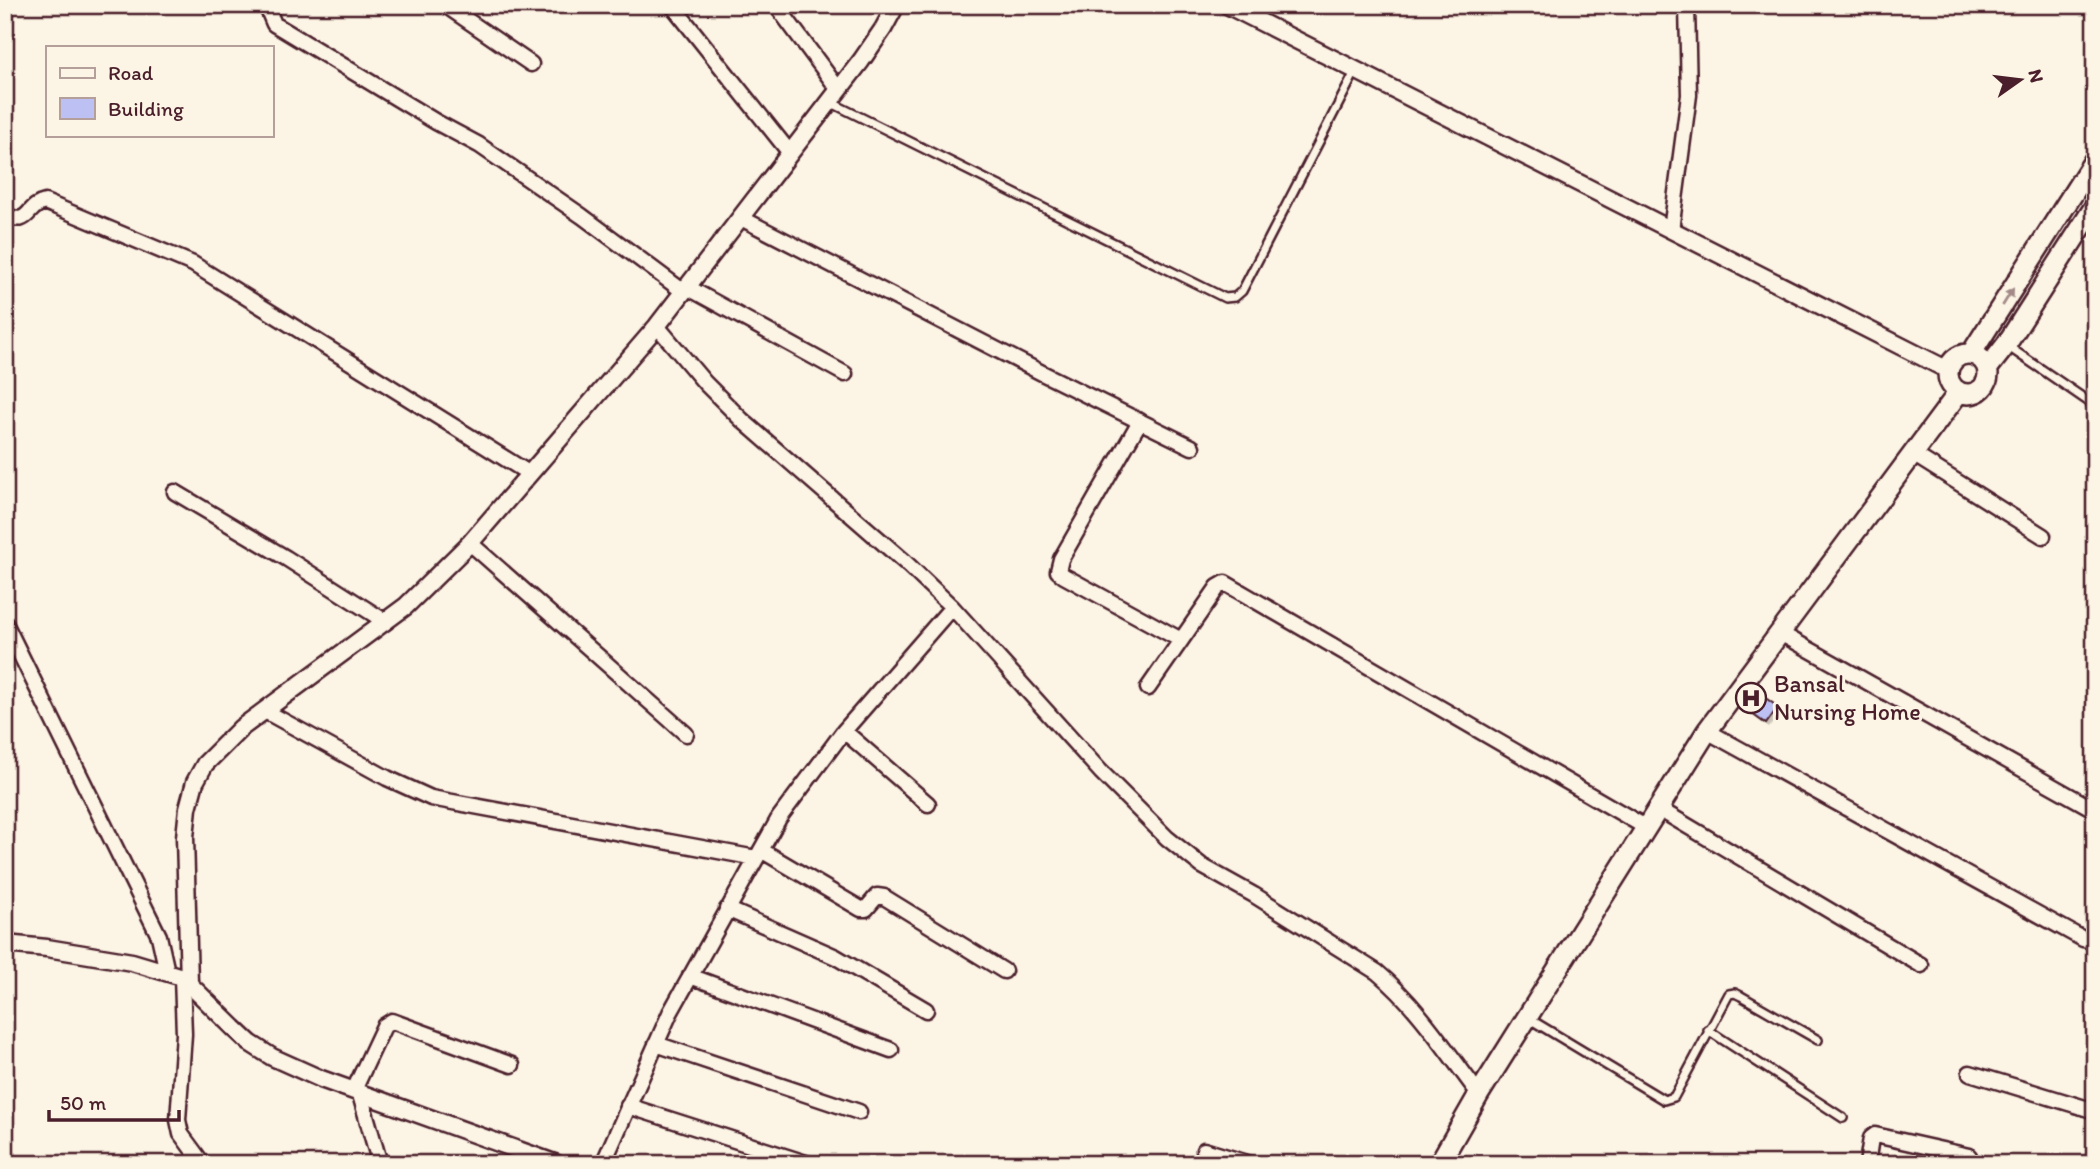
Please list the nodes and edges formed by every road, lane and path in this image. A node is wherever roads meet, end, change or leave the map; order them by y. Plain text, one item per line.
1 (266, 5) edge
2 (445, 5) edge
3 (672, 5) edge
4 (776, 5) edge
5 (896, 5) edge
6 (1227, 5) edge
7 (1687, 5) edge
8 (530, 64) dead end
9 (1356, 70) junction
10 (834, 95) junction
11 (790, 153) junction
12 (2095, 159) edge
13 (2095, 206) edge
14 (5, 215) edge
15 (741, 218) junction
16 (1671, 230) junction
17 (685, 289) junction
18 (657, 326) junction
19 (2006, 345) junction
20 (1971, 354) junction
21 (1988, 368) junction
22 (1948, 370) junction
23 (845, 374) dead end
24 (1959, 392) junction
25 (2095, 406) edge
26 (1140, 421) junction
27 (1192, 447) dead end
28 (1913, 454) junction
29 (530, 474) junction
30 (175, 492) dead end
31 (2043, 536) dead end
32 (470, 544) junction
33 (952, 607) junction
34 (386, 622) junction
35 (5, 623) edge
36 (1780, 633) junction
37 (1181, 640) junction
38 (1148, 688) dead end
39 (265, 711) junction
40 (844, 730) junction
41 (1707, 731) junction
42 (686, 734) dead end
43 (928, 804) dead end
44 (1659, 809) junction
45 (2095, 810) edge
46 (1647, 828) junction
47 (759, 854) junction
48 (727, 909) junction
49 (2095, 933) edge
50 (5, 944) edge
51 (1922, 965) dead end
52 (1004, 971) dead end
53 (690, 976) junction
54 (179, 977) junction
55 (926, 1010) dead end
56 (1528, 1017) junction
57 (1708, 1030) junction
58 (1818, 1040) dead end
59 (656, 1044) junction
60 (891, 1051) dead end
61 (512, 1065) dead end
62 (1970, 1073) dead end
63 (356, 1091) junction
64 (1479, 1094) junction
65 (628, 1106) junction
66 (2095, 1111) edge
67 (859, 1112) dead end
68 (1843, 1118) dead end
69 (1204, 1150) dead end
70 (1969, 1156) dead end
71 (203, 1164) edge
72 (380, 1164) edge
73 (557, 1164) edge
74 (603, 1164) edge
75 (809, 1164) edge
76 (1251, 1164) edge
77 (1439, 1164) edge
78 (1867, 1164) edge

1 - 17 street
2 - 8 street
3 - 11 street
4 - 10 street
5 - 10 street
6 - 9 street
7 - 16 street
9 - 10 lane
9 - 16 street
10 - 11 street
11 - 15 street
20 -> 12 main road
13 - 19 main road
14 - 29 street
15 - 17 street
15 - 26 street
16 - 22 street
17 - 18 street
17 - 23 street
18 - 29 street
18 - 33 street
19 - 21 main road
19 - 25 lane
20 - 21 main road
20 - 22 main road
21 - 24 main road
22 - 24 main road
24 - 28 main road
26 - 27 street
26 - 37 street
28 - 31 street
28 - 36 main road
29 - 32 street
30 - 34 street
32 - 34 street
32 - 42 street
33 - 40 street
33 - 64 street
34 - 39 street
35 - 54 street
36 - 41 main road
36 - 45 street
37 - 38 street
37 - 46 street
39 - 47 street
39 - 54 street
40 - 43 street
40 - 47 street
41 - 44 main road
41 - 49 street
44 - 46 main road
44 - 51 street
46 - 56 main road
47 - 48 street
47 - 52 street
48 - 53 street
48 - 55 street
50 - 54 street
53 - 59 street
53 - 60 street
54 - 63 street
54 - 71 street
56 - 57 lane
56 - 64 main road
57 - 58 lane
57 - 68 lane
59 - 65 street
59 - 67 street
61 - 63 street
62 - 66 street
63 - 72 street
63 - 73 street
64 - 77 main road
65 - 74 street
65 - 75 street
69 - 76 street
70 - 78 street

